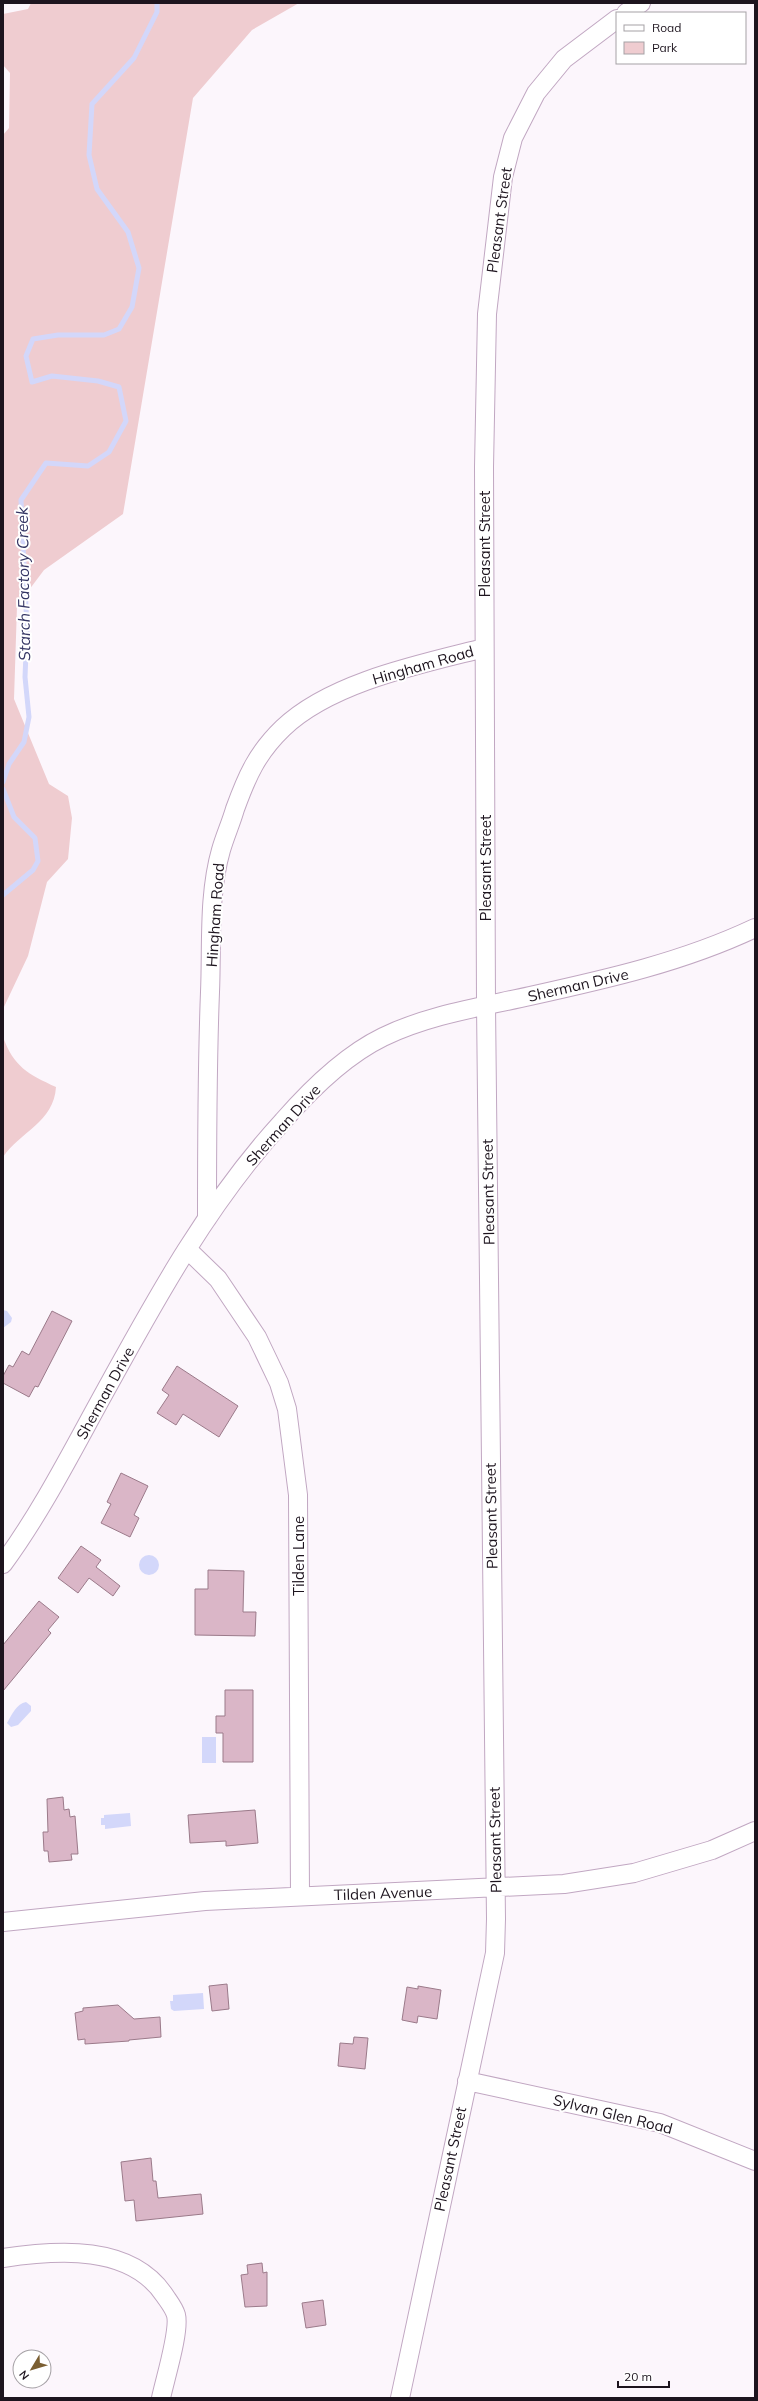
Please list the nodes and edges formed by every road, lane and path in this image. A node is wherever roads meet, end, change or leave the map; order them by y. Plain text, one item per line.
1 (641, 3) edge
2 (628, 12) edge
3 (616, 20) edge
4 (484, 648) junction
5 (755, 928) edge
6 (486, 1006) junction
7 (208, 1219) junction
8 (187, 1249) junction
9 (3, 1564) edge
10 (755, 1831) edge
11 (495, 1888) junction
12 (300, 1896) junction
13 (3, 1922) edge
14 (467, 2081) junction
15 (755, 2161) edge
16 (3, 2258) edge
17 (161, 2398) edge
18 (400, 2398) edge

1 - 2 street
3 - 4 street, Pleasant Street
4 - 6 street, Pleasant Street
4 - 7 street, Hingham Road
5 - 6 street, Sherman Drive
6 - 7 street, Sherman Drive
6 - 11 street, Pleasant Street
7 - 8 street, Sherman Drive
8 - 9 street, Sherman Drive
8 - 12 street, Tilden Lane
10 - 11 street, Tilden Avenue
11 - 12 street, Tilden Avenue
11 - 14 street, Pleasant Street
12 - 13 street, Tilden Avenue
14 - 15 street, Sylvan Glen Road
14 - 18 street, Pleasant Street
16 - 17 street

